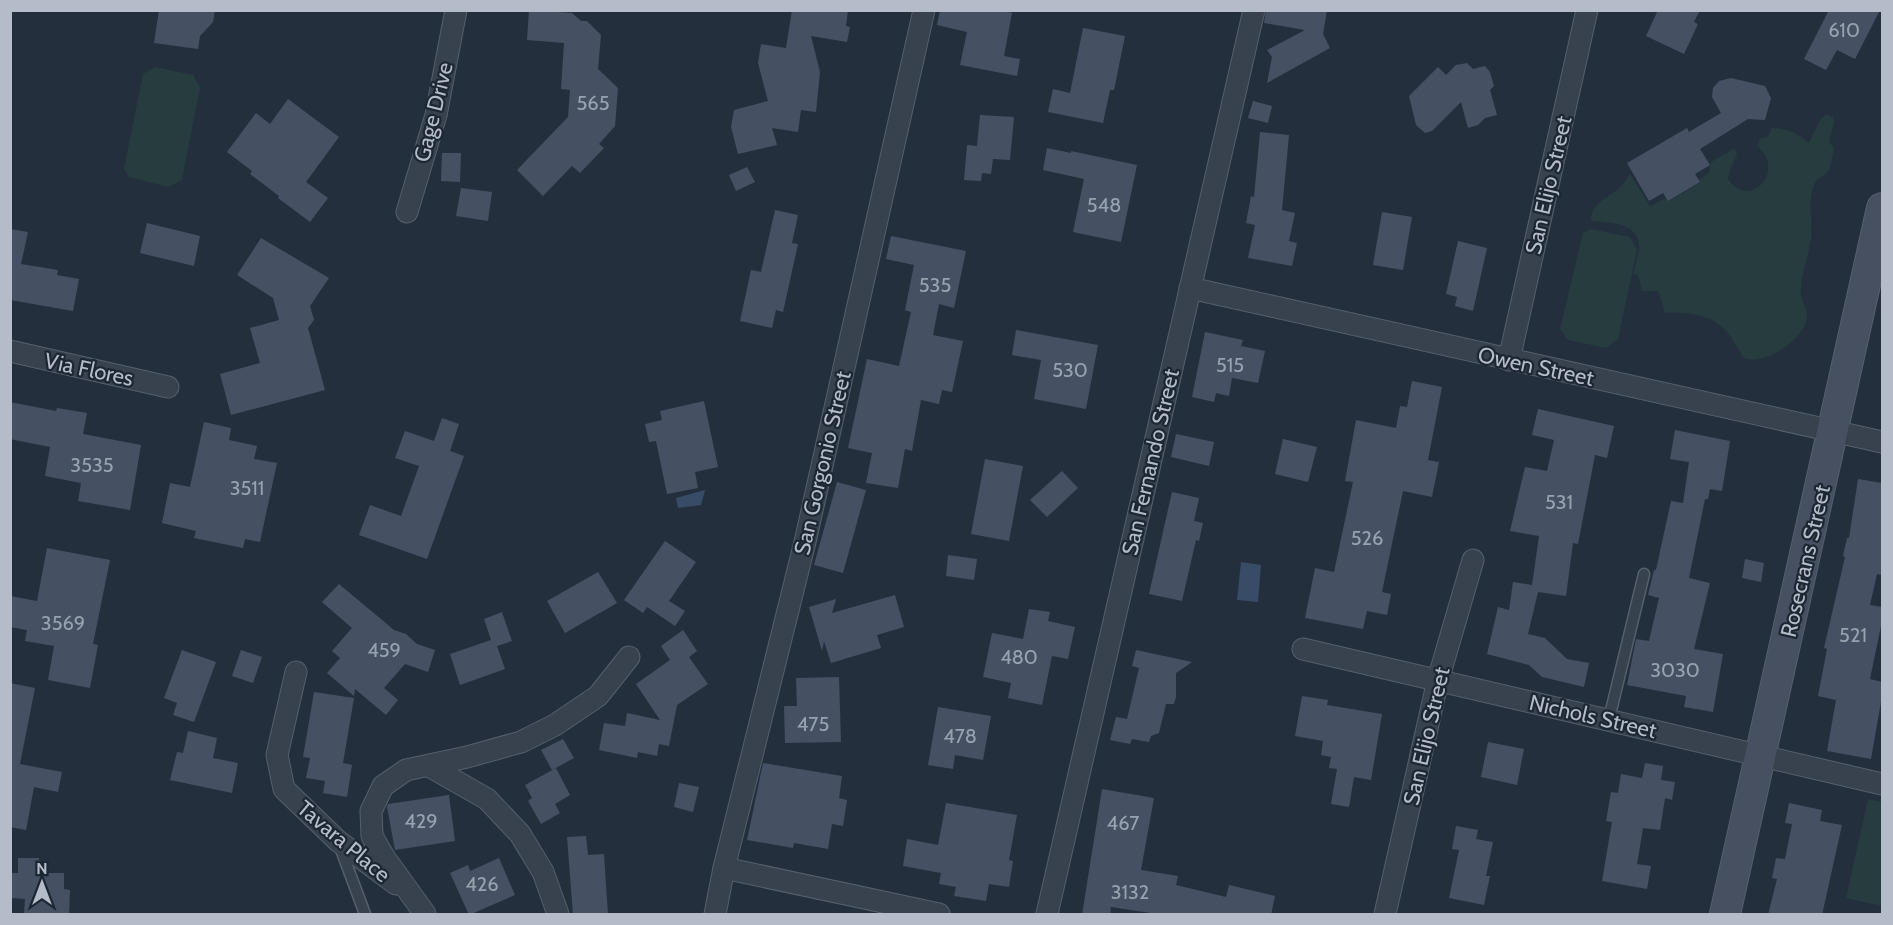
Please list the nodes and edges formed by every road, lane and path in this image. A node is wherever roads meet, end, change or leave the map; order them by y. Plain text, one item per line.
1 (456, 10) edge
2 (924, 10) edge
3 (1254, 10) edge
4 (1587, 10) edge
5 (1882, 208) edge
6 (407, 212) dead end
7 (1190, 288) junction
8 (10, 351) edge
9 (1509, 360) junction
10 (168, 387) dead end
11 (1834, 431) junction
12 (1882, 442) edge
13 (1473, 560) dead end
14 (1644, 574) dead end
15 (1303, 649) dead end
16 (629, 657) dead end
17 (296, 672) dead end
18 (1438, 680) junction
19 (1609, 719) junction
20 (1761, 755) junction
21 (429, 766) junction
22 (1882, 784) edge
23 (338, 842) junction
24 (723, 868) junction
25 (420, 907) edge
26 (365, 915) edge
27 (558, 915) edge
28 (716, 915) edge
29 (939, 915) edge
30 (1047, 915) edge
31 (1385, 915) edge
32 (1725, 915) edge

1 - 6 street, Gage Drive
2 - 24 street, San Gorgonio Street
3 - 7 street, San Fernando Street
4 - 9 street, San Elijo Street
5 - 11 street, Rosecrans Street
7 - 9 street, Owen Street
7 - 30 street, San Fernando Street
8 - 10 street, Via Flores
9 - 11 street, Owen Street
11 - 12 street, Owen Street
11 - 20 street, Rosecrans Street
13 - 18 street, San Elijo Street
14 - 19 lane
15 - 18 street, Nichols Street
16 - 21 street
17 - 23 street, Tavara Place
18 - 19 street, Nichols Street
18 - 31 street, San Elijo Street
19 - 20 street, Nichols Street
20 - 22 street, Nichols Street
20 - 32 street, Rosecrans Street
21 - 25 street
21 - 27 street
23 - 25 street, Tavara Place
23 - 26 lane
24 - 28 street, San Gorgonio Street
24 - 29 street

